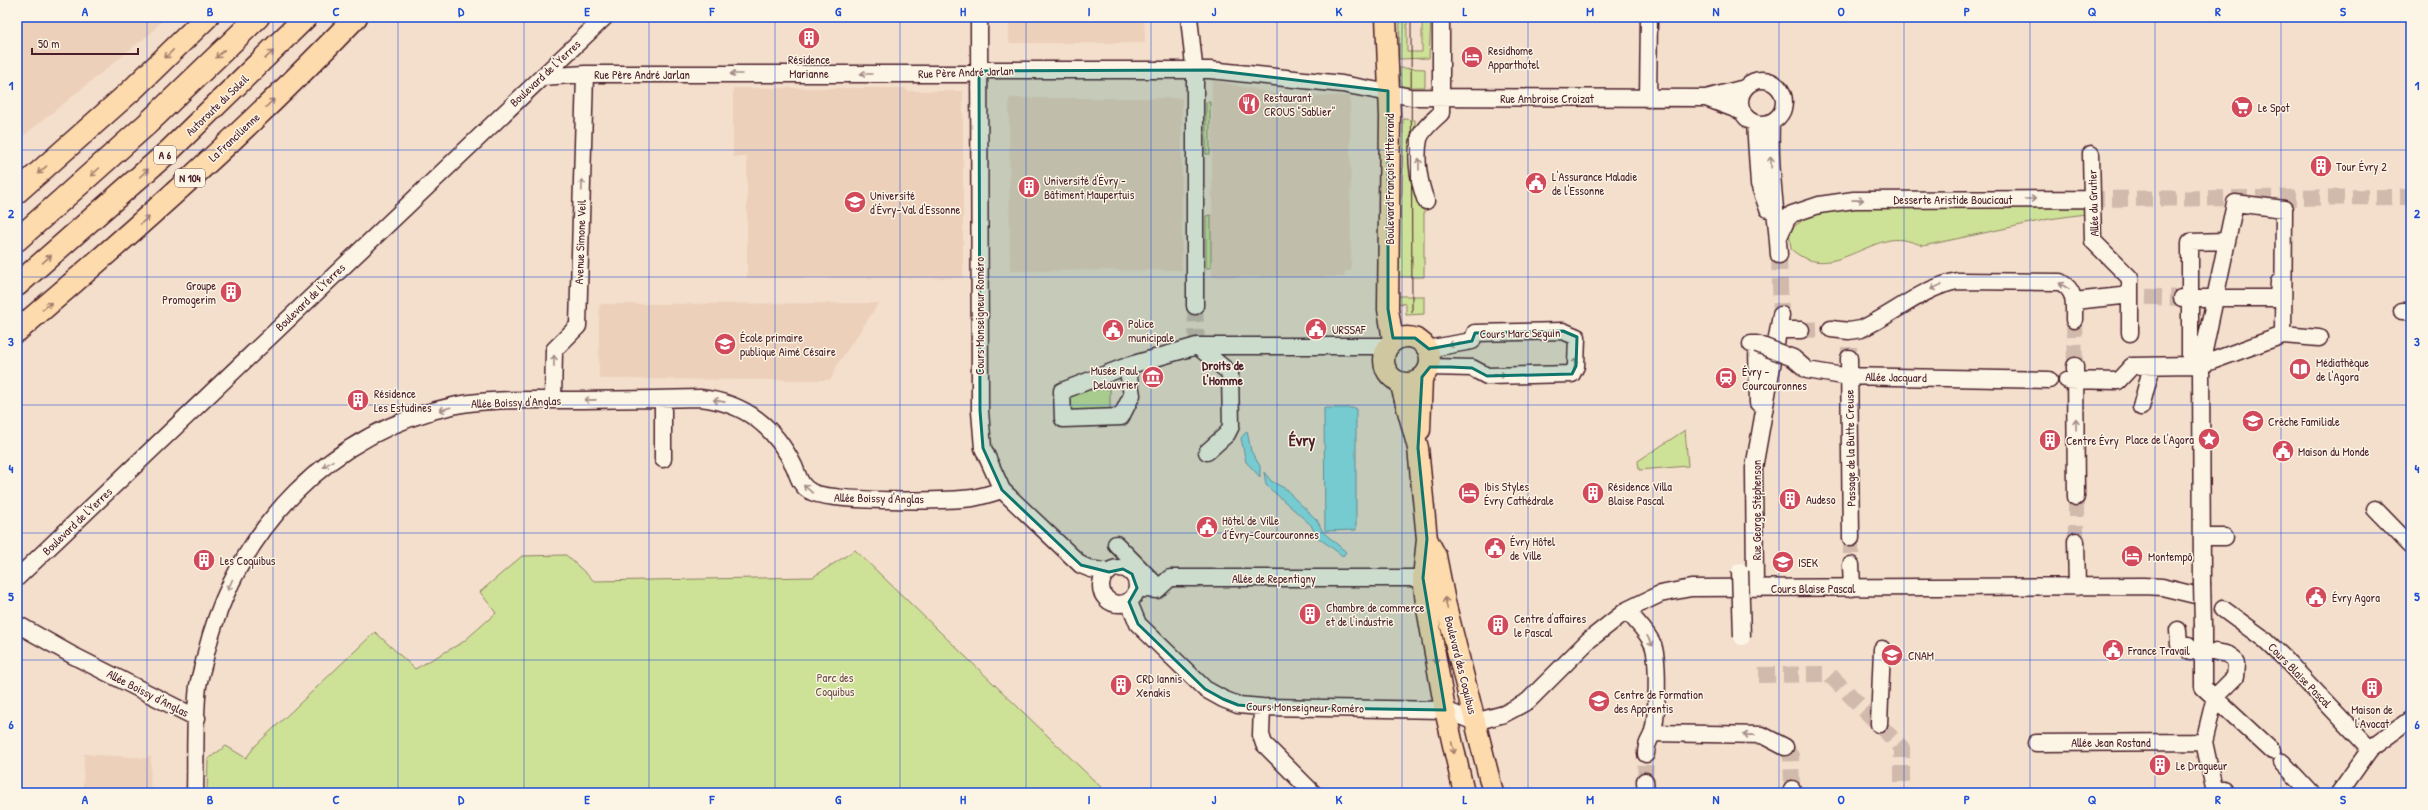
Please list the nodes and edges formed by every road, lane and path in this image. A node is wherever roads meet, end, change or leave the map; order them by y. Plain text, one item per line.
1 (207, 17) edge
2 (258, 17) edge
3 (306, 17) edge
4 (356, 17) edge
5 (605, 17) edge
6 (979, 17) edge
7 (1189, 17) edge
8 (1386, 17) edge
9 (1441, 17) edge
10 (1649, 17) edge
11 (1195, 70) junction
12 (973, 73) junction
13 (585, 74) junction
14 (542, 77) junction
15 (1745, 88) junction
16 (1388, 91) junction
17 (1440, 98) junction
18 (1648, 98) junction
19 (1706, 98) junction
20 (1743, 112) junction
21 (1763, 122) junction
22 (2091, 154) dead end
23 (17, 192) edge
24 (2088, 199) tunnel mouth
25 (1768, 200) junction
26 (1426, 201) dead end
27 (1819, 205) junction
28 (17, 240) edge
29 (2227, 241) junction
30 (2280, 277) dead end
31 (17, 285) edge
32 (2122, 296) tunnel mouth
33 (2186, 298) junction
34 (2215, 298) junction
35 (2074, 301) junction
36 (1195, 306) tunnel mouth
37 (2074, 320) tunnel mouth
38 (1831, 329) tunnel mouth
39 (1801, 330) tunnel mouth
40 (17, 331) edge
41 (2130, 333) dead end
42 (2283, 335) junction
43 (2319, 338) dead end
44 (1472, 341) junction
45 (1390, 343) junction
46 (1849, 345) junction
47 (1197, 346) junction
48 (1426, 364) junction
49 (2196, 365) junction
50 (1127, 366) junction
51 (2152, 366) junction
52 (1472, 368) junction
53 (2049, 380) dead end
54 (1400, 382) junction
55 (663, 399) junction
56 (553, 400) junction
57 (2141, 407) dead end
58 (1418, 448) junction
59 (1207, 452) dead end
60 (663, 459) dead end
61 (1751, 459) dead end
62 (1002, 490) junction
63 (2076, 497) tunnel mouth
64 (2375, 510) dead end
65 (2202, 537) junction
66 (2225, 537) dead end
67 (1851, 538) tunnel mouth
68 (1427, 539) junction
69 (2076, 541) tunnel mouth
70 (1116, 544) dead end
71 (2411, 546) edge
72 (1851, 565) tunnel mouth
73 (1740, 571) dead end
74 (17, 578) edge
75 (1105, 578) junction
76 (1416, 578) dead end
77 (2198, 586) junction
78 (2077, 587) junction
79 (1137, 588) junction
80 (1159, 588) junction
81 (1755, 588) junction
82 (1852, 588) junction
83 (1129, 602) junction
84 (2223, 609) tunnel mouth
85 (1627, 610) junction
86 (17, 624) edge
87 (2178, 630) dead end
88 (1742, 637) dead end
89 (1882, 649) dead end
90 (2190, 652) dead end
91 (2216, 652) dead end
92 (2214, 697) junction
93 (1262, 708) junction
94 (1444, 710) junction
95 (197, 718) junction
96 (2411, 720) edge
97 (1476, 722) junction
98 (1879, 724) dead end
99 (1653, 733) junction
100 (2204, 742) junction
101 (2036, 743) dead end
102 (1785, 747) tunnel mouth
103 (2370, 749) junction
104 (1646, 754) tunnel mouth
105 (2224, 789) dead end
106 (195, 793) edge
107 (1313, 793) edge
108 (1464, 793) edge
109 (1493, 793) edge
110 (2311, 793) edge
111 (2339, 793) edge

1 -> 23 highway
2 -> 28 highway
31 -> 3 highway, Autoroute du Soleil / A 6
40 -> 4 highway, La Francilienne / N 104
5 - 14 street, Boulevard de l'Yerres
6 - 12 street, Cours Monseigneur Roméro
7 - 11 street
8 - 16 main road, Boulevard François Mitterrand
9 - 17 street
10 - 18 street
11 - 12 street, Rue Père André Jarlan
11 - 16 street, Rue Père André Jarlan
11 - 36 street
12 -> 13 street, Rue Père André Jarlan
12 - 62 street, Cours Monseigneur Roméro
13 - 14 street, Rue Père André Jarlan
56 -> 13 street, Avenue Simone Veil
14 - 74 street, Boulevard de l'Yerres
15 - 19 street, Rue Ambroise Croizat
15 - 20 street
15 - 21 street
16 - 17 street, Rue Ambroise Croizat
16 - 45 main road, Boulevard François Mitterrand
17 - 18 street, Rue Ambroise Croizat
26 -> 17 street
18 - 19 street, Rue Ambroise Croizat
19 - 20 street, Rue Ambroise Croizat
20 - 21 street
21 - 25 street
22 - 41 street, Allée du Grutier
27 -> 24 street, Desserte Aristide Boucicaut
25 - 27 street
25 - 27 street
29 - 33 street
29 - 34 street
29 - 42 street
30 - 34 street
32 - 35 street
33 - 34 street
33 - 49 street
34 - 49 street
35 - 37 street
35 -> 46 street
38 - 46 street
39 - 81 street, Rue George Stéphenson
42 - 43 street
42 - 49 street
44 -> 48 street, Cours Marc Seguin
44 - 52 street, Cours Marc Seguin
52 -> 44 street, Cours Marc Seguin
45 - 47 street
45 - 48 main road
45 - 54 main road
46 - 67 street, Passage de la Butte Creuse
47 - 50 street
47 - 59 street
48 - 52 street, Cours Marc Seguin
48 - 54 main road
48 - 58 main road, Boulevard des Coquibus
49 - 51 street
49 - 65 street
50 - 50 street
51 - 57 street
63 -> 51 street
53 - 61 street, Allée Jacquard, bridge
54 - 58 main road, Boulevard des Coquibus
55 -> 56 street, Allée Boissy d'Anglas
55 - 60 street
62 -> 55 street, Allée Boissy d'Anglas
56 -> 95 street, Allée Boissy d'Anglas
58 - 68 main road, Boulevard des Coquibus
62 - 75 street, Cours Monseigneur Roméro
64 - 71 street
65 - 66 street
65 - 77 street
68 -> 94 main road, Boulevard des Coquibus
97 -> 68 main road, Boulevard des Coquibus
69 - 78 street
70 - 80 street
72 - 82 street
73 - 88 street, bridge
75 - 79 street, Cours Monseigneur Roméro
75 - 83 street
76 - 80 street, Allée de Repentigny
77 - 78 street, Cours Blaise Pascal
77 - 92 street, bridge
78 - 82 street, Cours Blaise Pascal
79 - 80 street
79 - 83 street
81 - 82 street, Cours Blaise Pascal
81 - 85 street, Cours Blaise Pascal
83 - 93 street, Cours Monseigneur Roméro
84 - 103 street, Cours Blaise Pascal
85 - 97 street, Cours Blaise Pascal
85 -> 99 street
86 - 95 street, Allée Boissy d'Anglas
87 - 90 street
89 - 98 street
91 - 92 street
92 - 100 street
92 - 110 street
93 - 94 street, Cours Monseigneur Roméro
93 - 107 street
94 - 97 street, Cours Monseigneur Roméro
94 -> 108 main road, Boulevard des Coquibus
95 - 106 street
96 - 103 street
97 - 109 main road, Boulevard des Coquibus
102 -> 99 street
99 - 104 street
100 - 101 street, Allée Jean Rostand
100 - 105 street
103 - 111 street

